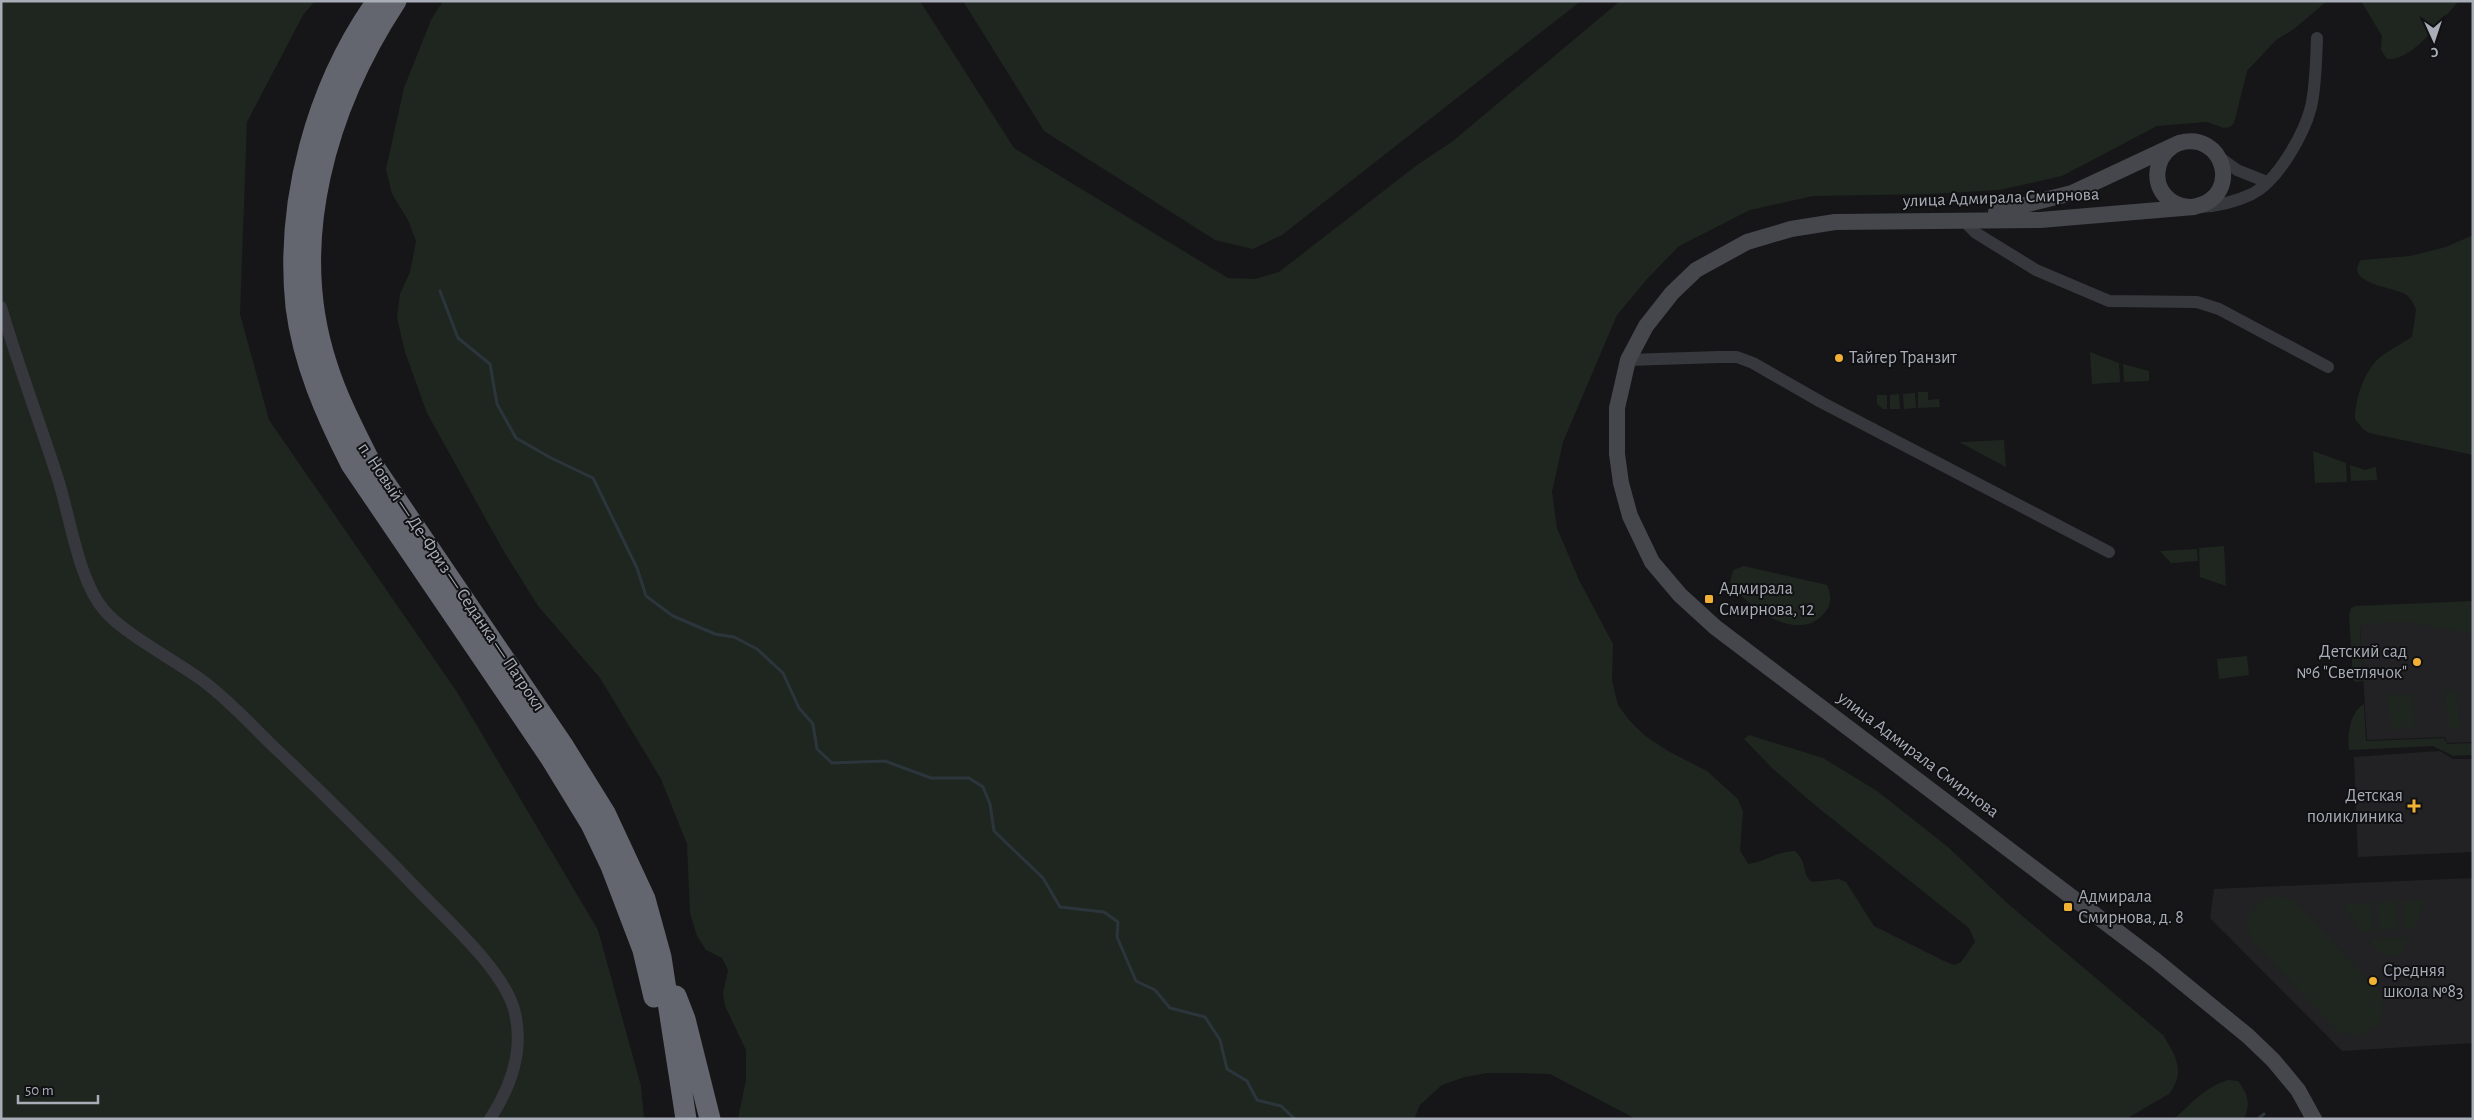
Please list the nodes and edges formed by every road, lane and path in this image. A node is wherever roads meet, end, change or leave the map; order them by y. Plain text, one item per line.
1 (377, 1) edge
2 (396, 1) edge
3 (2317, 38) dead end
4 (2174, 146) junction
5 (2219, 157) junction
6 (2267, 182) junction
7 (2194, 207) junction
8 (1962, 219) junction
9 (1, 307) edge
10 (1628, 360) junction
11 (2328, 367) dead end
12 (2109, 552) dead end
13 (661, 957) junction
14 (490, 1119) edge
15 (671, 1119) edge
16 (686, 1119) edge
17 (710, 1119) edge
18 (2314, 1119) edge

1 - 15 highway, п. Новый — Де-Фриз — Седанка — Патрокл
2 - 13 highway, п. Новый — Де-Фриз — Седанка — Патрокл
3 - 6 street, улица Адмирала Смирнова
4 - 5 street
4 - 7 street
4 - 8 street
5 - 6 street
5 - 7 street
6 - 7 street, улица Адмирала Смирнова
7 - 8 street, улица Адмирала Смирнова
8 - 10 street, улица Адмирала Смирнова
8 - 11 street
9 - 14 street
10 - 12 street
10 - 18 street, улица Адмирала Смирнова
13 - 16 highway, п. Новый — Де-Фриз — Седанка — Патрокл
13 - 17 highway

